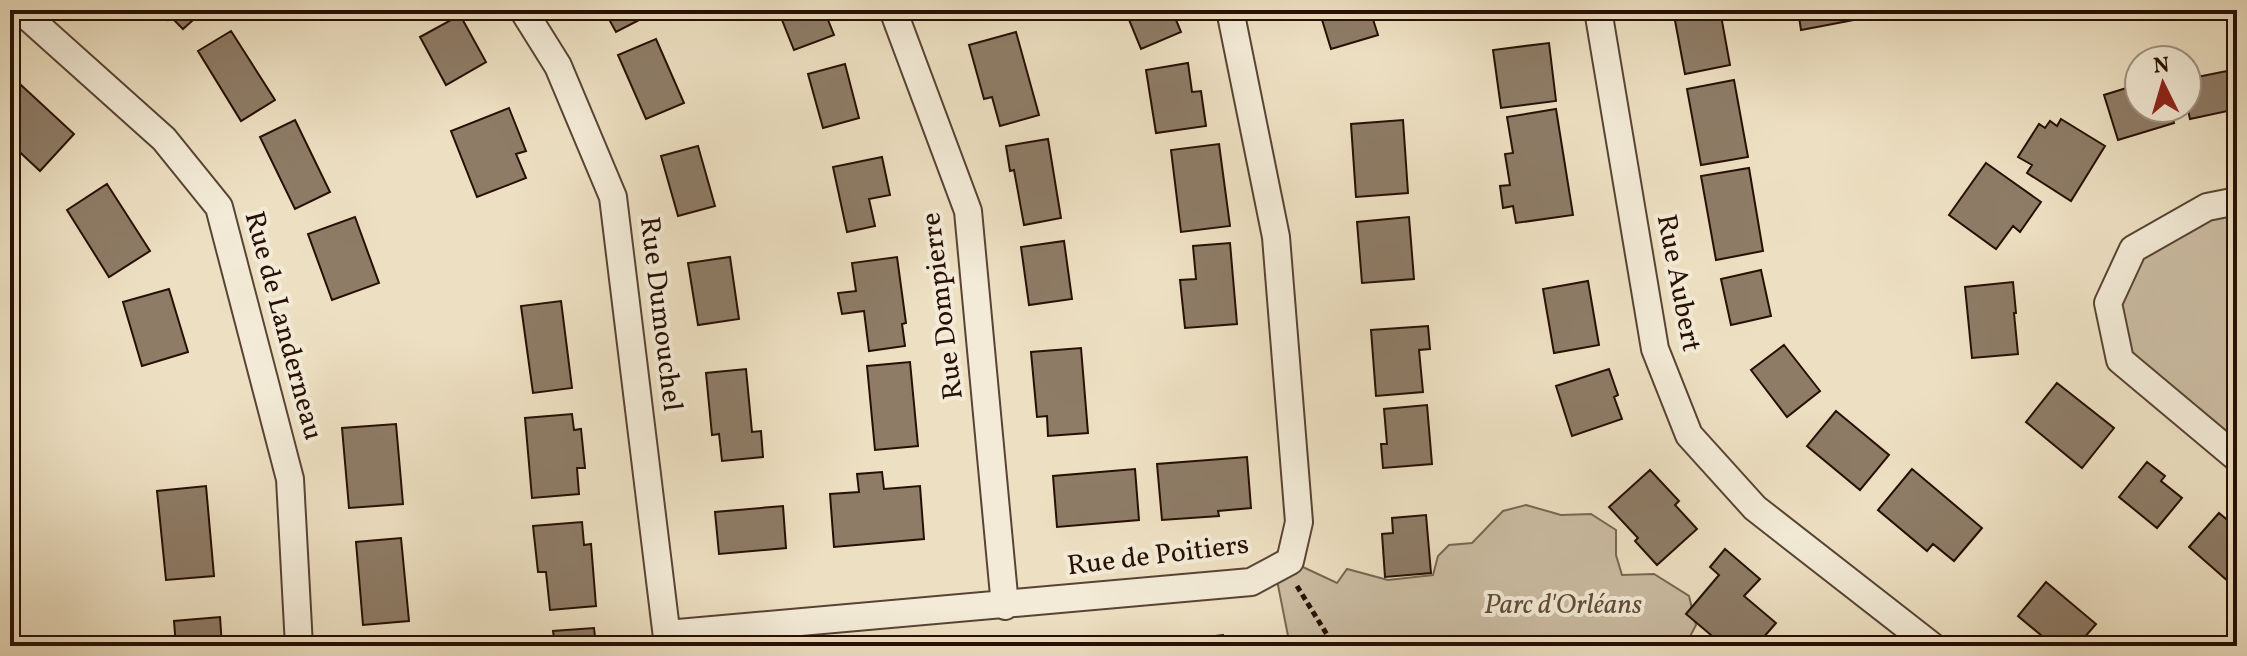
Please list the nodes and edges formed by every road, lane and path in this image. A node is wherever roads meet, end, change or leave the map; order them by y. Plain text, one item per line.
1 (20, 10) edge
2 (523, 10) edge
3 (893, 10) edge
4 (1230, 10) edge
5 (1598, 10) edge
6 (2237, 201) edge
7 (2237, 458) edge
8 (1284, 565) junction
9 (1005, 606) junction
10 (1905, 637) edge
11 (667, 640) edge
12 (299, 646) edge
13 (1334, 646) edge
14 (1932, 646) edge

1 - 12 street, Rue de Landerneau
2 - 11 street, Rue Dumouchel
3 - 9 street, Rue Dompierre
4 - 8 street, Rue de Poitiers
5 - 10 street, Rue Aubert
6 - 7 street
8 - 9 street, Rue de Poitiers
8 - 13 path
9 - 11 street, Rue de Poitiers
10 - 14 street, Rue Aubert

